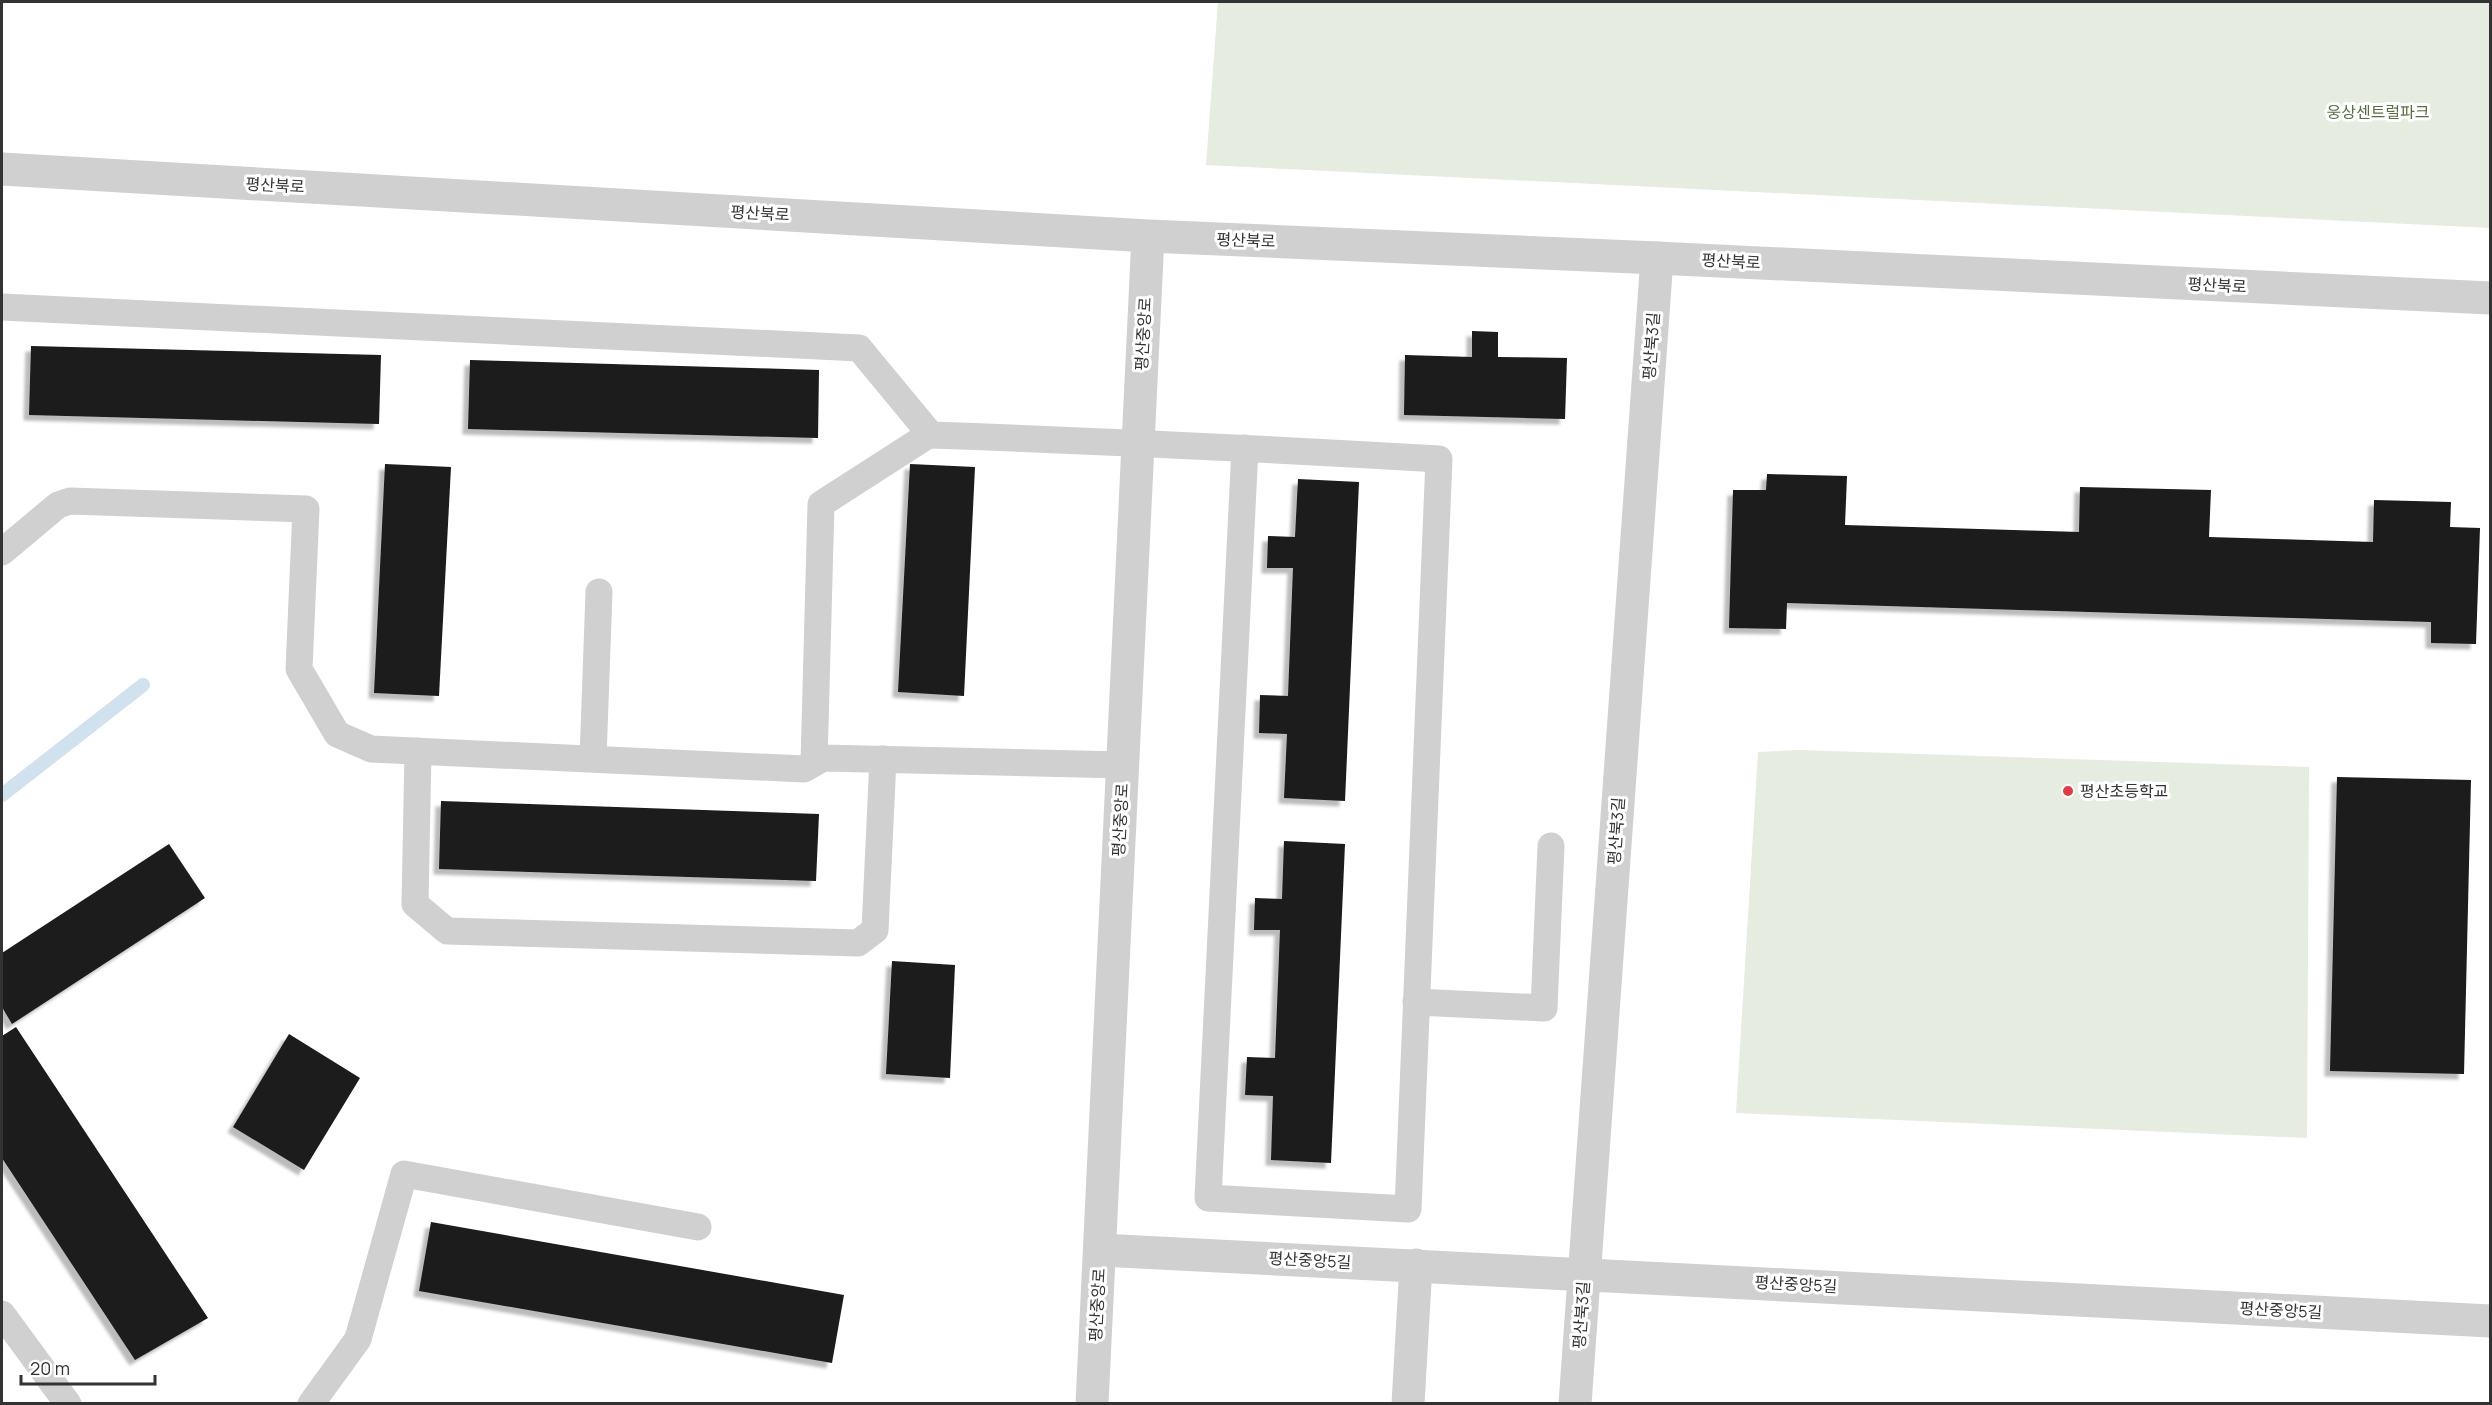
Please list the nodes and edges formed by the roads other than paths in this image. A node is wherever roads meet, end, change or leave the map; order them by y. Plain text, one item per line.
1 (2, 169) edge
2 (1148, 236) junction
3 (1657, 258) junction
4 (2490, 298) edge
5 (2, 307) edge
6 (930, 434) junction
7 (1137, 443) junction
8 (1245, 448) junction
9 (2, 552) edge
10 (599, 592) dead end
11 (418, 751) junction
12 (593, 759) junction
13 (883, 759) junction
14 (814, 763) junction
15 (1122, 765) junction
16 (1551, 846) dead end
17 (1416, 1002) junction
18 (698, 1227) dead end
19 (1101, 1250) junction
20 (1416, 1265) junction
21 (1584, 1273) junction
22 (2, 1314) edge
23 (2490, 1321) edge
24 (68, 1404) edge
25 (311, 1404) edge
26 (1092, 1404) edge
27 (1408, 1404) edge
28 (1575, 1404) edge

1 - 2 street, 평산북로
2 - 3 street, 평산북로
2 - 7 street, 평산중앙로
3 - 4 street, 평산북로
3 - 21 street, 평산북3길
5 - 6 lane
6 - 7 lane
6 - 14 lane
7 - 8 lane
7 - 15 street, 평산중앙로
8 - 17 lane
8 - 17 lane
9 - 11 lane
10 - 12 lane
11 - 12 lane
11 - 13 lane
12 - 14 lane
13 - 14 lane
13 - 15 lane
15 - 19 street, 평산중앙로
16 - 17 lane
18 - 25 lane
19 - 20 street, 평산중앙5길
19 - 26 street, 평산중앙로
20 - 21 street, 평산중앙5길
20 - 27 street
21 - 23 street, 평산중앙5길
21 - 28 street, 평산북3길
22 - 24 lane

